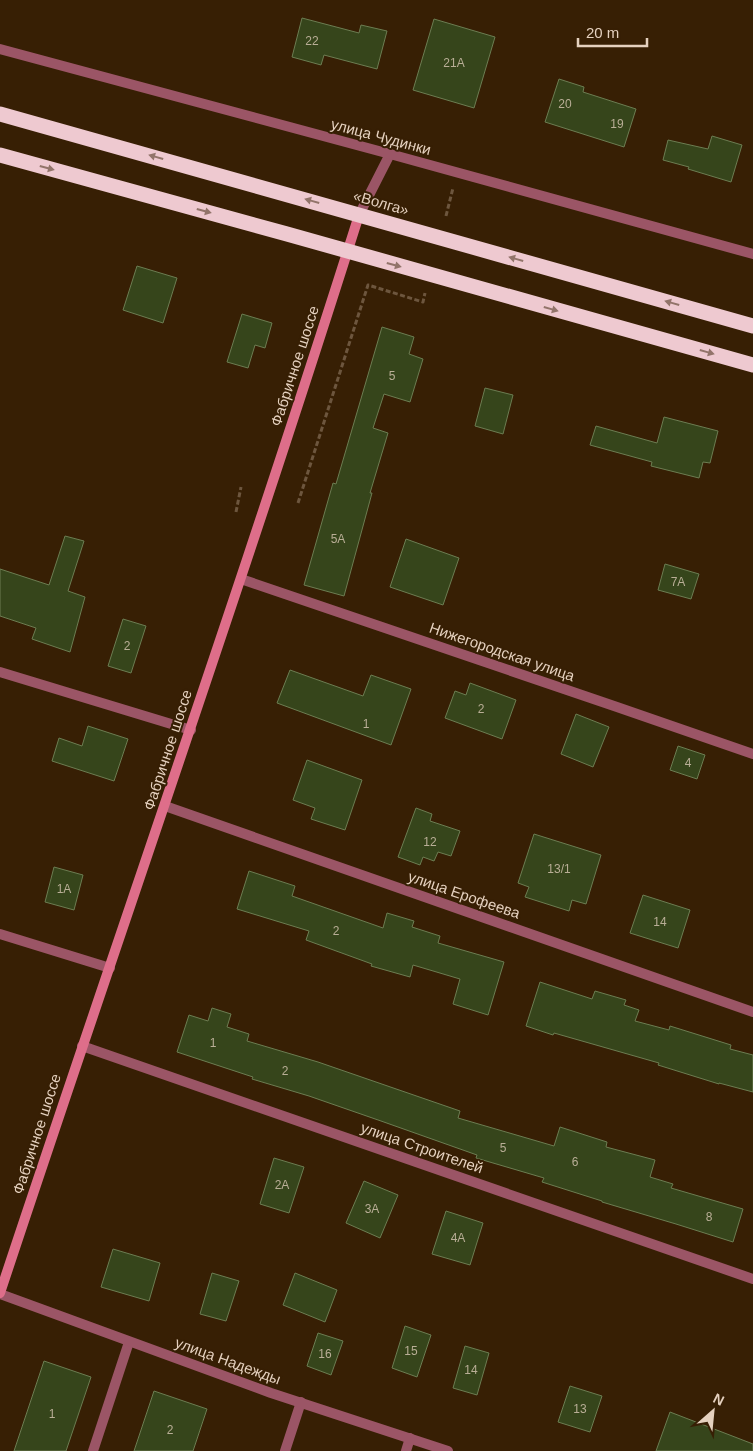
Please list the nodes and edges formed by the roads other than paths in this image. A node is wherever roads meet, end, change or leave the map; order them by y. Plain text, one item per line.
1 (0, 49) edge
2 (0, 114) edge
3 (390, 154) junction
4 (0, 156) edge
5 (359, 215) junction
6 (347, 252) junction
7 (753, 254) edge
8 (753, 326) edge
9 (753, 365) edge
10 (241, 579) junction
11 (0, 672) edge
12 (191, 730) junction
13 (753, 754) edge
14 (165, 806) junction
15 (0, 934) edge
16 (110, 968) junction
17 (753, 1012) edge
18 (82, 1046) junction
19 (753, 1279) edge
20 (0, 1293) edge
21 (129, 1342) junction
22 (301, 1402) junction
23 (410, 1438) junction
24 (93, 1451) edge
25 (285, 1451) edge
26 (406, 1451) edge
27 (448, 1451) edge

1 - 3 street, улица Чудинки
5 -> 2 highway, «Волга»
3 - 5 street
3 - 7 street, улица Чудинки
4 -> 6 highway
5 - 6 main road, Фабричное шоссе
8 -> 5 highway, «Волга»
6 -> 9 highway
6 - 10 main road, Фабричное шоссе
10 - 12 main road, Фабричное шоссе
10 - 13 street, Нижегородская улица
11 - 12 street
12 - 14 main road, Фабричное шоссе
14 - 16 main road, Фабричное шоссе
14 - 17 street, улица Ерофеева
15 - 16 street
16 - 18 main road, Фабричное шоссе
18 - 19 street, улица Строителей
18 - 20 main road, Фабричное шоссе
20 - 21 street, улица Надежды
21 - 22 street, улица Надежды
21 - 24 street
22 - 23 street, улица Надежды
22 - 25 street
23 - 26 street
23 - 27 street, улица Надежды

